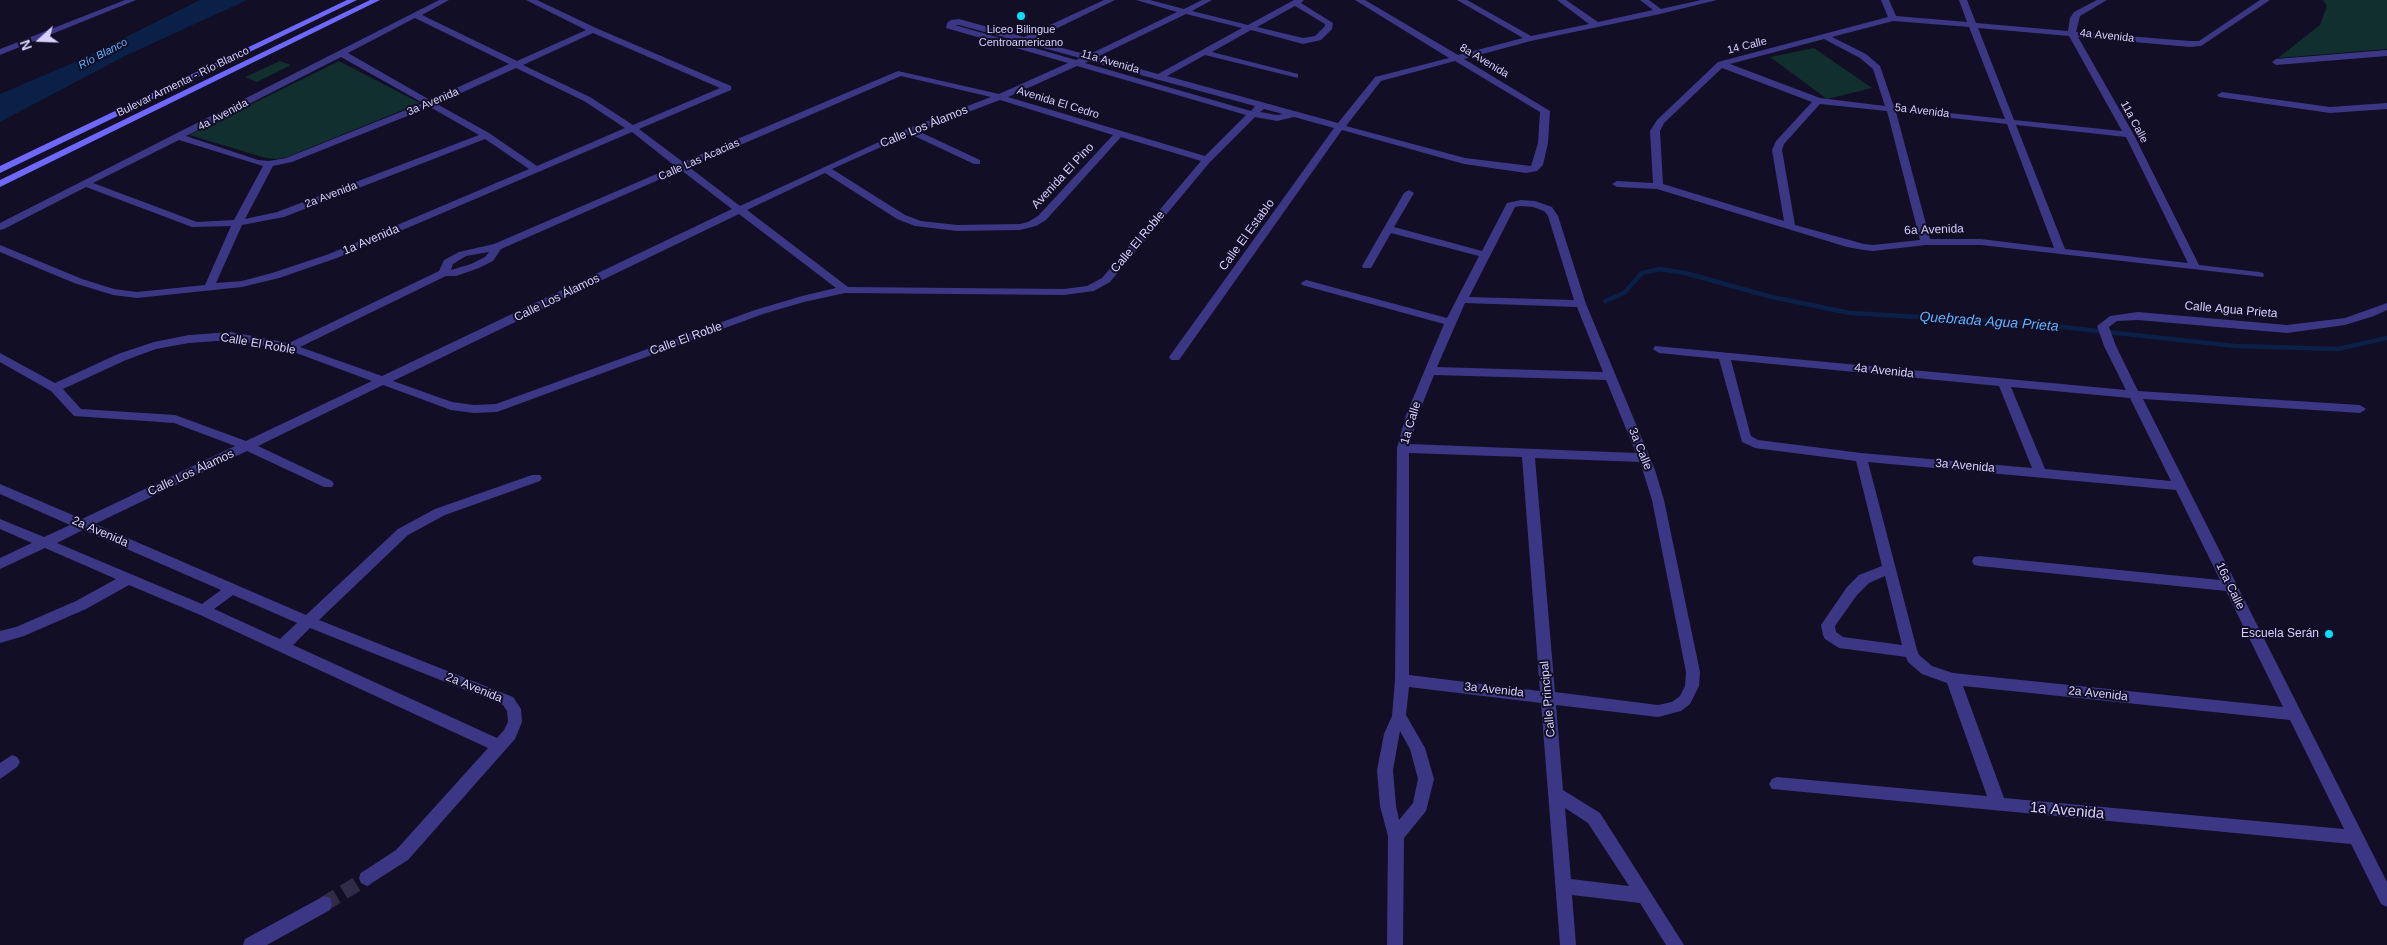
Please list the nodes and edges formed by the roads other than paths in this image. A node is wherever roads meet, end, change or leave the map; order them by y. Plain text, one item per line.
1 (132, 0) edge
2 (354, 0) edge
3 (376, 0) edge
4 (445, 0) edge
5 (530, 0) edge
6 (1111, 0) edge
7 (1140, 0) edge
8 (1208, 0) edge
9 (1359, 0) edge
10 (1461, 0) edge
11 (1561, 0) edge
12 (1644, 0) edge
13 (1713, 0) edge
14 (1885, 0) edge
15 (1964, 0) edge
16 (2103, 0) edge
17 (2266, 0) edge
18 (1298, 2) edge
19 (1186, 11) junction
20 (1660, 12) junction
21 (415, 15) junction
22 (1893, 18) junction
23 (1595, 24) junction
24 (1974, 25) junction
25 (1249, 27) junction
26 (593, 30) junction
27 (2072, 33) junction
28 (1826, 37) junction
29 (1530, 39) junction
30 (1025, 40) junction
31 (1011, 46) junction
32 (0, 52) edge
33 (246, 52) junction
34 (1203, 52) junction
35 (341, 53) junction
36 (2387, 53) edge
37 (1455, 57) junction
38 (1088, 58) junction
39 (2276, 62) dead end
40 (1074, 64) junction
41 (1722, 64) junction
42 (518, 65) junction
43 (901, 73) joint
44 (1295, 76) dead end
45 (1159, 77) junction
46 (2222, 95) dead end
47 (1000, 97) junction
48 (1818, 101) junction
49 (431, 103) junction
50 (1260, 106) junction
51 (2387, 106) edge
52 (1890, 107) junction
53 (1252, 114) junction
54 (1292, 115) junction
55 (131, 120) junction
56 (2012, 121) junction
57 (1339, 128) junction
58 (633, 129) junction
59 (910, 131) junction
60 (1119, 134) junction
61 (486, 135) junction
62 (2129, 135) junction
63 (180, 137) junction
64 (1207, 160) junction
65 (977, 162) dead end
66 (268, 164) junction
67 (681, 167) junction
68 (536, 169) junction
69 (825, 169) junction
70 (1534, 169) joint
71 (0, 170) edge
72 (0, 184) edge
73 (86, 184) junction
74 (1617, 184) dead end
75 (1658, 186) junction
76 (1409, 193) dead end
77 (1535, 204) joint
78 (738, 210) junction
79 (238, 223) junction
80 (1790, 225) junction
81 (0, 227) edge
82 (1388, 230) junction
83 (1926, 242) junction
84 (0, 248) edge
85 (496, 248) junction
86 (2061, 252) junction
87 (1486, 255) junction
88 (1367, 266) dead end
89 (2195, 267) junction
90 (444, 273) junction
91 (2259, 275) dead end
92 (1306, 283) dead end
93 (209, 288) junction
94 (845, 290) junction
95 (1463, 300) junction
96 (1581, 304) junction
97 (2387, 306) edge
98 (1450, 322) junction
99 (2103, 326) joint
100 (290, 347) junction
101 (1659, 349) dead end
102 (1724, 355) junction
103 (0, 357) edge
104 (1175, 357) dead end
105 (1430, 371) junction
106 (1610, 376) junction
107 (383, 382) junction
108 (2003, 382) junction
109 (55, 388) junction
110 (2134, 394) junction
111 (2360, 409) dead end
112 (248, 446) junction
113 (1403, 448) junction
114 (1528, 453) junction
115 (1861, 457) junction
116 (1644, 458) junction
117 (2040, 472) junction
118 (536, 478) dead end
119 (328, 484) dead end
120 (2181, 486) junction
121 (0, 489) edge
122 (0, 524) edge
123 (82, 525) junction
124 (45, 543) junction
125 (1979, 561) dead end
126 (0, 564) edge
127 (1889, 569) junction
128 (128, 579) junction
129 (2230, 586) junction
130 (232, 588) junction
131 (203, 610) junction
132 (307, 621) junction
133 (0, 637) edge
134 (282, 646) junction
135 (1911, 652) junction
136 (1953, 679) junction
137 (1402, 680) junction
138 (1548, 696) junction
139 (1676, 707) joint
140 (2294, 714) junction
141 (1399, 716) junction
142 (499, 746) junction
143 (1778, 784) dead end
144 (1555, 794) junction
145 (1998, 804) junction
146 (1396, 836) junction
147 (2356, 838) junction
148 (367, 878) tunnel mouth
149 (1563, 886) junction
150 (1645, 896) junction
151 (2387, 899) edge
152 (324, 904) tunnel mouth
153 (251, 945) edge
154 (1395, 945) edge
155 (1568, 945) edge
156 (1676, 945) edge

1 - 32 street
2 - 33 main road, Bulevar Armenta - Río Blanco
3 - 55 main road, Bulevar Armenta - Río Blanco
4 - 21 street, 4a Avenida
5 - 26 street
6 - 30 street
7 - 19 street
8 - 19 street, Calle Los Álamos
9 - 37 street, 8a Avenida
10 - 29 street
11 - 23 street
12 - 20 street
13 - 20 street
14 - 22 street
15 - 24 street
16 - 27 street
17 - 27 street, 4a Avenida
18 - 25 street
18 - 25 street
19 - 25 street
19 - 38 street, Calle Los Álamos
20 - 23 street
21 - 35 street, 4a Avenida
21 - 42 street
22 - 24 street, 4a Avenida
22 - 28 street, 14 Calle
23 - 29 street
24 - 27 street, 4a Avenida
24 - 56 street
25 - 34 street
26 - 42 street, 3a Avenida
26 - 58 street, 1a Avenida
27 - 62 street, 11a Calle
28 - 41 street, 14 Calle
28 - 52 street
29 - 37 street
30 - 31 street
30 - 31 street, 11a Avenida
30 - 38 street, 11a Avenida
31 - 40 street, 11a Avenida
33 - 55 main road
33 - 71 main road, Bulevar Armenta - Río Blanco
34 - 44 street
34 - 45 street
35 - 49 street
35 - 63 street, 4a Avenida
36 - 39 street
37 - 57 street, Calle El Establo
37 - 70 street, 8a Avenida
38 - 40 street, Calle Los Álamos
38 - 45 street, 11a Avenida
40 - 47 street, Calle Los Álamos
40 - 53 street, 11a Avenida
41 - 48 street, 5a Avenida
41 - 75 street, 14 Calle
42 - 49 street, 3a Avenida
42 - 58 street
43 - 47 street, Avenida El Cedro
43 - 67 street, Calle Las Acacias
45 - 50 street, 11a Avenida
46 - 51 street
47 - 59 street, Calle Los Álamos
47 - 60 street, Avenida El Cedro
48 - 52 street, 5a Avenida
48 - 80 street
49 - 61 street
49 - 66 street, 3a Avenida
50 - 53 street, Calle El Roble
50 - 54 street, 11a Avenida
52 - 56 street, 5a Avenida
52 - 83 street
53 - 54 street, 11a Avenida
53 - 64 street, Calle El Roble
54 - 57 street, 11a Avenida
55 - 72 main road, Bulevar Armenta - Río Blanco
56 - 62 street, 5a Avenida
56 - 86 street
57 - 70 street, 11a Avenida
57 - 104 street, Calle El Establo
58 - 67 street
58 - 68 street, 1a Avenida
59 - 65 street
59 - 69 street, Calle Los Álamos
60 - 64 street, Avenida El Cedro
60 - 69 street, Avenida El Pino
61 - 68 street
61 - 79 street, 2a Avenida
62 - 89 street, 11a Calle
63 - 66 street
63 - 73 street, 4a Avenida
64 - 94 street, Calle El Roble
66 - 79 street
67 - 78 street
67 - 85 street, Calle Las Acacias
68 - 93 street, 1a Avenida
69 - 78 street, Calle Los Álamos
73 - 79 street, 2a Avenida
73 - 81 street, 4a Avenida
74 - 75 street, 6a Avenida
75 - 80 street, 6a Avenida
76 - 82 street
77 - 87 street, 1a Calle
77 - 96 street, 3a Calle
78 - 94 street
78 - 107 street, Calle Los Álamos
79 - 93 street
80 - 83 street, 6a Avenida
82 - 87 street
82 - 88 street
83 - 86 street, 6a Avenida
84 - 93 street, 1a Avenida
85 - 90 street, Calle Las Acacias
85 - 90 street, Calle Las Acacias
86 - 89 street, 6a Avenida
87 - 95 street, 1a Calle
89 - 91 street, 6a Avenida
90 - 100 street, Calle Las Acacias
92 - 98 street
94 - 107 street, Calle El Roble
95 - 96 street
95 - 98 street, 1a Calle
96 - 106 street, 3a Calle
97 - 99 street, Calle Agua Prieta
98 - 105 street, 1a Calle
99 - 110 street, 16a Calle
100 - 107 street, Calle El Roble
100 - 109 street, Calle El Roble
101 - 102 street, 4a Avenida
102 - 108 street, 4a Avenida
102 - 115 street, 3a Avenida
103 - 109 street
105 - 106 street
105 - 113 street, 1a Calle
106 - 116 street, 3a Calle
107 - 112 street, Calle Los Álamos
108 - 110 street, 4a Avenida
108 - 117 street
109 - 112 street
110 - 111 street, 4a Avenida
110 - 120 street, 16a Calle
112 - 119 street
112 - 123 street, Calle Los Álamos
113 - 114 street
113 - 137 street, 1a Calle
114 - 116 street
114 - 138 street, Calle Principal
115 - 117 street, 3a Avenida
115 - 127 street
116 - 139 street, 3a Calle
117 - 120 street, 3a Avenida
118 - 132 street
120 - 129 street, 16a Calle
121 - 123 street, 2a Avenida
122 - 124 street
123 - 124 street, Calle Los Álamos
123 - 130 street, 2a Avenida
124 - 126 street
124 - 128 street
125 - 129 street
127 - 135 street
127 - 135 street
128 - 131 street
128 - 133 street
129 - 140 street, 16a Calle
130 - 131 street
130 - 132 street, 2a Avenida
131 - 134 street
132 - 134 street
132 - 142 street, 2a Avenida
134 - 142 street
135 - 136 street, 2a Avenida
136 - 140 street, 2a Avenida
136 - 145 street
137 - 138 street, 3a Avenida
137 - 141 street, 1a Calle
138 - 139 street, 3a Avenida
138 - 144 street, Calle Principal
140 - 147 street, 16a Calle
141 - 146 street, 1a Calle
141 - 146 street
142 - 148 street
143 - 145 street, 1a Avenida
144 - 149 street, Calle Principal
144 - 150 street
145 - 147 street, 1a Avenida
146 - 154 street, 1a Calle
147 - 151 street, 16a Calle
149 - 150 street
149 - 155 street, Calle Principal
150 - 156 street
152 - 153 street

